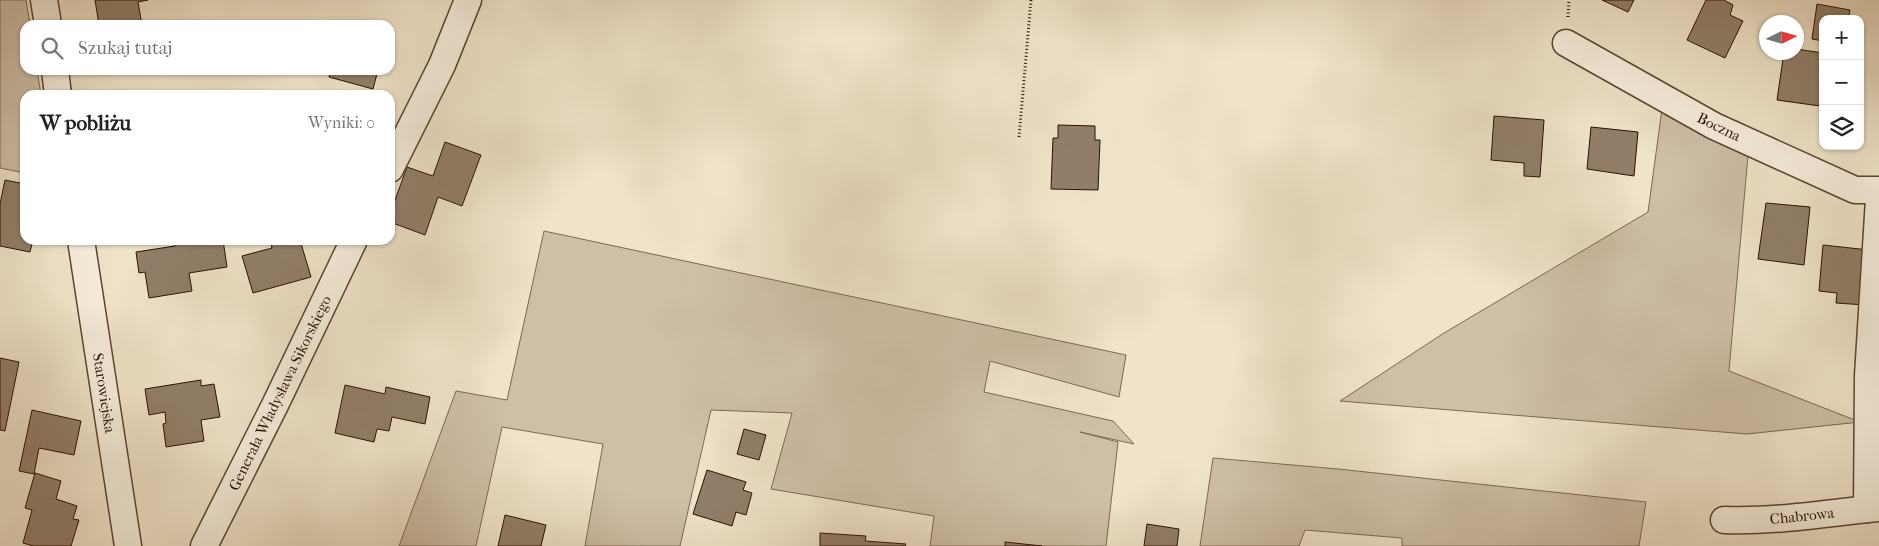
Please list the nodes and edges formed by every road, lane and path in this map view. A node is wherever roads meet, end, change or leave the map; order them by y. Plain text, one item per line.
1 (44, 0) edge
2 (468, 0) edge
3 (1031, 0) edge
4 (47, 20) edge
5 (1566, 43) dead end
6 (55, 75) edge
7 (57, 90) edge
8 (1019, 137) dead end
9 (395, 159) edge
10 (1879, 190) edge
11 (1879, 199) edge
12 (82, 245) edge
13 (352, 245) edge
14 (1873, 508) edge
15 (1724, 520) dead end
16 (128, 546) edge
17 (204, 546) edge

1 - 4 street
2 - 9 street
3 - 8 path
5 - 10 street, Boczna
6 - 7 street
11 - 14 street
12 - 16 street, Starowiejska
13 - 17 street, Generała Władysława Sikorskiego
14 - 15 street, Chabrowa

